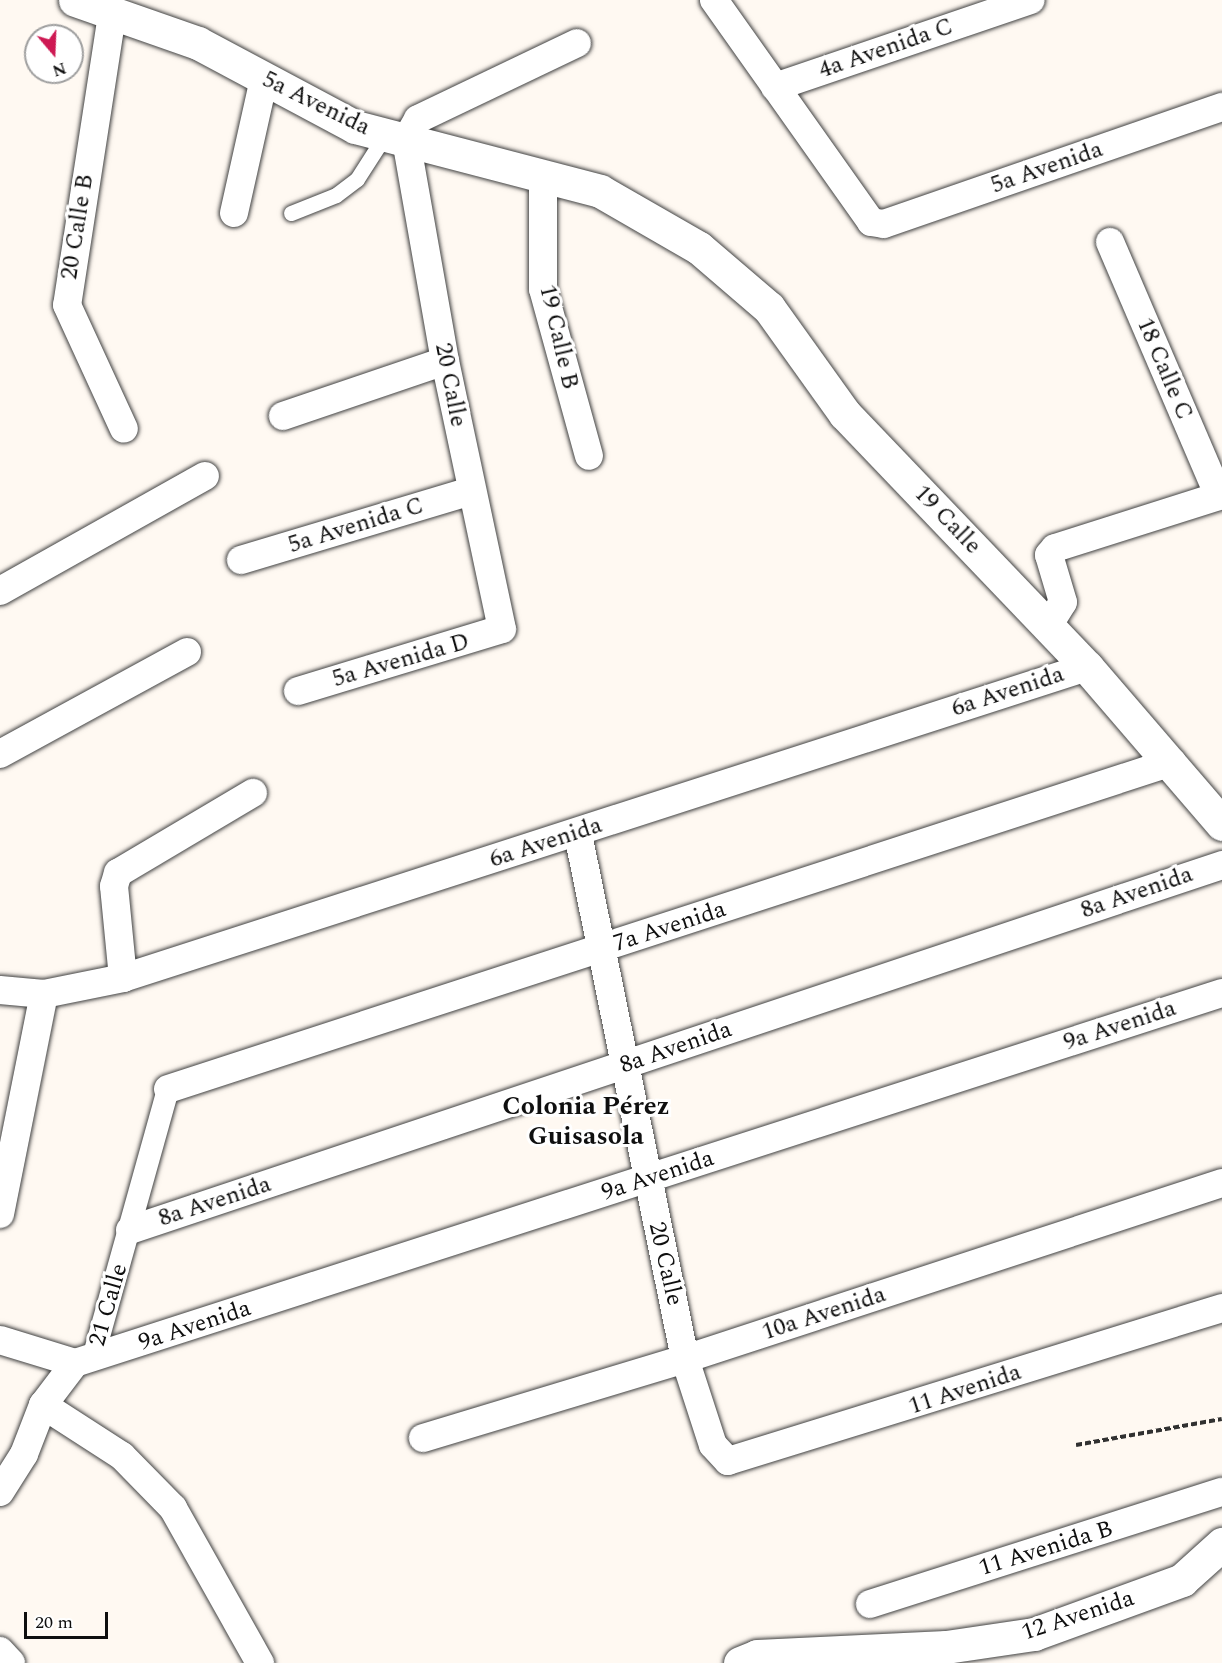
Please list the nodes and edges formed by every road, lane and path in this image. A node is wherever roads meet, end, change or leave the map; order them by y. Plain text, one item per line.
1 (75, 0) edge
2 (714, 0) edge
3 (1031, 0) edge
4 (112, 15) junction
5 (577, 43) dead end
6 (264, 79) junction
7 (775, 87) junction
8 (1222, 107) edge
9 (395, 139) junction
10 (543, 179) junction
11 (234, 213) dead end
12 (291, 213) dead end
13 (664, 228) joint
14 (1110, 242) dead end
15 (445, 361) junction
16 (283, 416) dead end
17 (124, 429) dead end
18 (589, 456) dead end
19 (206, 476) dead end
20 (471, 491) junction
21 (1221, 495) edge
22 (242, 560) dead end
23 (0, 591) edge
24 (1048, 626) junction
25 (502, 629) joint
26 (186, 652) dead end
27 (1087, 666) junction
28 (298, 691) dead end
29 (0, 754) edge
30 (1172, 762) junction
31 (253, 793) dead end
32 (1219, 816) edge
33 (578, 834) junction
34 (1222, 865) edge
35 (601, 950) junction
36 (123, 978) junction
37 (0, 990) edge
38 (1222, 993) edge
39 (44, 994) junction
40 (621, 1067) junction
41 (168, 1089) joint
42 (646, 1180) junction
43 (1222, 1183) edge
44 (0, 1214) edge
45 (130, 1230) junction
46 (1222, 1308) edge
47 (0, 1340) edge
48 (685, 1359) junction
49 (84, 1360) junction
50 (43, 1405) junction
51 (1222, 1419) edge
52 (423, 1438) dead end
53 (713, 1445) joint
54 (1076, 1445) dead end
55 (12, 1452) edge
56 (0, 1492) edge
57 (1222, 1492) edge
58 (1222, 1544) edge
59 (870, 1604) dead end
60 (0, 1651) edge
61 (10, 1663) edge
62 (260, 1663) edge
63 (740, 1663) edge

1 - 4 street, 5a Avenida
2 - 7 street
3 - 7 street, 4a Avenida C
4 - 6 street, 5a Avenida
4 - 17 street, 20 Calle B
5 - 9 street
6 - 9 street, 5a Avenida
6 - 11 street
7 - 8 street, 5a Avenida
9 - 10 street, 5a Avenida
9 - 12 lane
9 - 15 street, 20 Calle
10 - 13 street, 5a Avenida
10 - 18 street, 19 Calle B
13 - 24 street, 19 Calle
14 - 21 street, 18 Calle C
15 - 16 street
15 - 20 street, 20 Calle
19 - 23 street
20 - 22 street, 5a Avenida C
20 - 25 street, 20 Calle
21 - 24 street
24 - 27 street, 19 Calle
25 - 28 street, 5a Avenida D
26 - 29 street
27 - 30 street, 19 Calle
27 - 33 street, 6a Avenida
30 - 32 street, 19 Calle
30 - 35 street, 7a Avenida
31 - 36 street
33 - 35 street, 20 Calle
33 - 36 street, 6a Avenida
34 - 40 street, 8a Avenida
35 - 40 street, 20 Calle
35 - 41 street, 7a Avenida
36 - 39 street, 6a Avenida
37 - 39 street, 6a Avenida
38 - 42 street, 9a Avenida
39 - 44 street
40 - 42 street, 20 Calle
40 - 45 street, 8a Avenida
41 - 45 street, 21 Calle
42 - 48 street, 20 Calle
42 - 49 street, 9a Avenida
43 - 48 street, 10a Avenida
45 - 49 street, 21 Calle
46 - 53 street, 11 Avenida
47 - 49 street
48 - 52 street, 10a Avenida
48 - 53 street, 20 Calle
49 - 50 street, 21 Calle
50 - 55 street, 21 Calle
50 - 62 street
51 - 54 path
55 - 56 street, 21 Calle
57 - 59 street, 11 Avenida B
58 - 63 street, 12 Avenida
60 - 61 street

